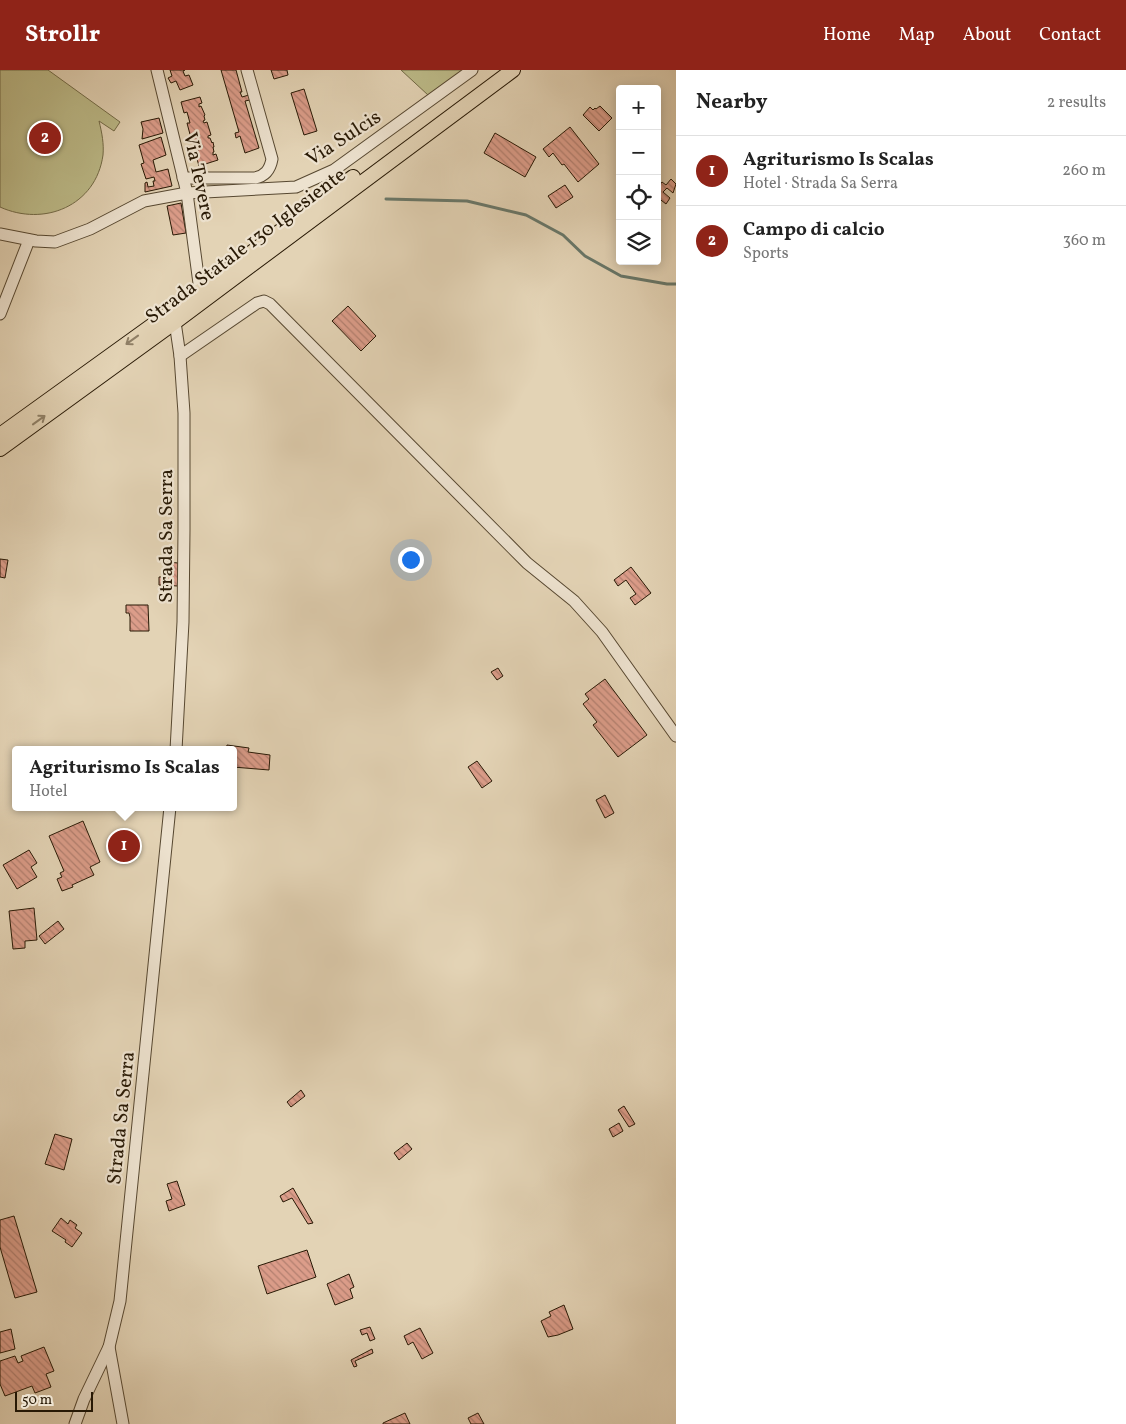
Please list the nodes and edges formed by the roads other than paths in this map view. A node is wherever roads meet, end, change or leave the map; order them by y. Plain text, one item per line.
1 (156, 70) edge
2 (247, 70) edge
3 (472, 70) edge
4 (498, 70) edge
5 (513, 70) edge
6 (183, 178) junction
7 (187, 193) junction
8 (0, 234) edge
9 (28, 240) junction
10 (200, 290) junction
11 (0, 314) edge
12 (175, 322) junction
13 (180, 356) junction
14 (0, 435) edge
15 (0, 449) edge
16 (676, 736) edge
17 (176, 746) edge
18 (170, 811) edge
19 (109, 1347) junction
20 (74, 1424) edge
21 (123, 1424) edge

1 - 6 street, Via Tevere
2 - 6 street
3 - 7 street, Via Sulcis
4 - 10 main road, Strada Statale 130 Iglesiente
5 - 12 main road, Strada Statale 130 Iglesiente
6 - 7 street, Via Tevere
7 - 9 street, Via Sulcis
7 - 10 street, Via Tevere
8 - 9 street, Via Sulcis
9 - 11 street
10 -> 14 main road, Strada Statale 130 Iglesiente
12 - 13 street, Strada Sa Serra
15 -> 12 main road, Strada Statale 130 Iglesiente
13 - 16 street
13 - 17 street, Strada Sa Serra
18 - 19 street, Strada Sa Serra
19 - 20 street, Strada Sa Serra
19 - 21 street

